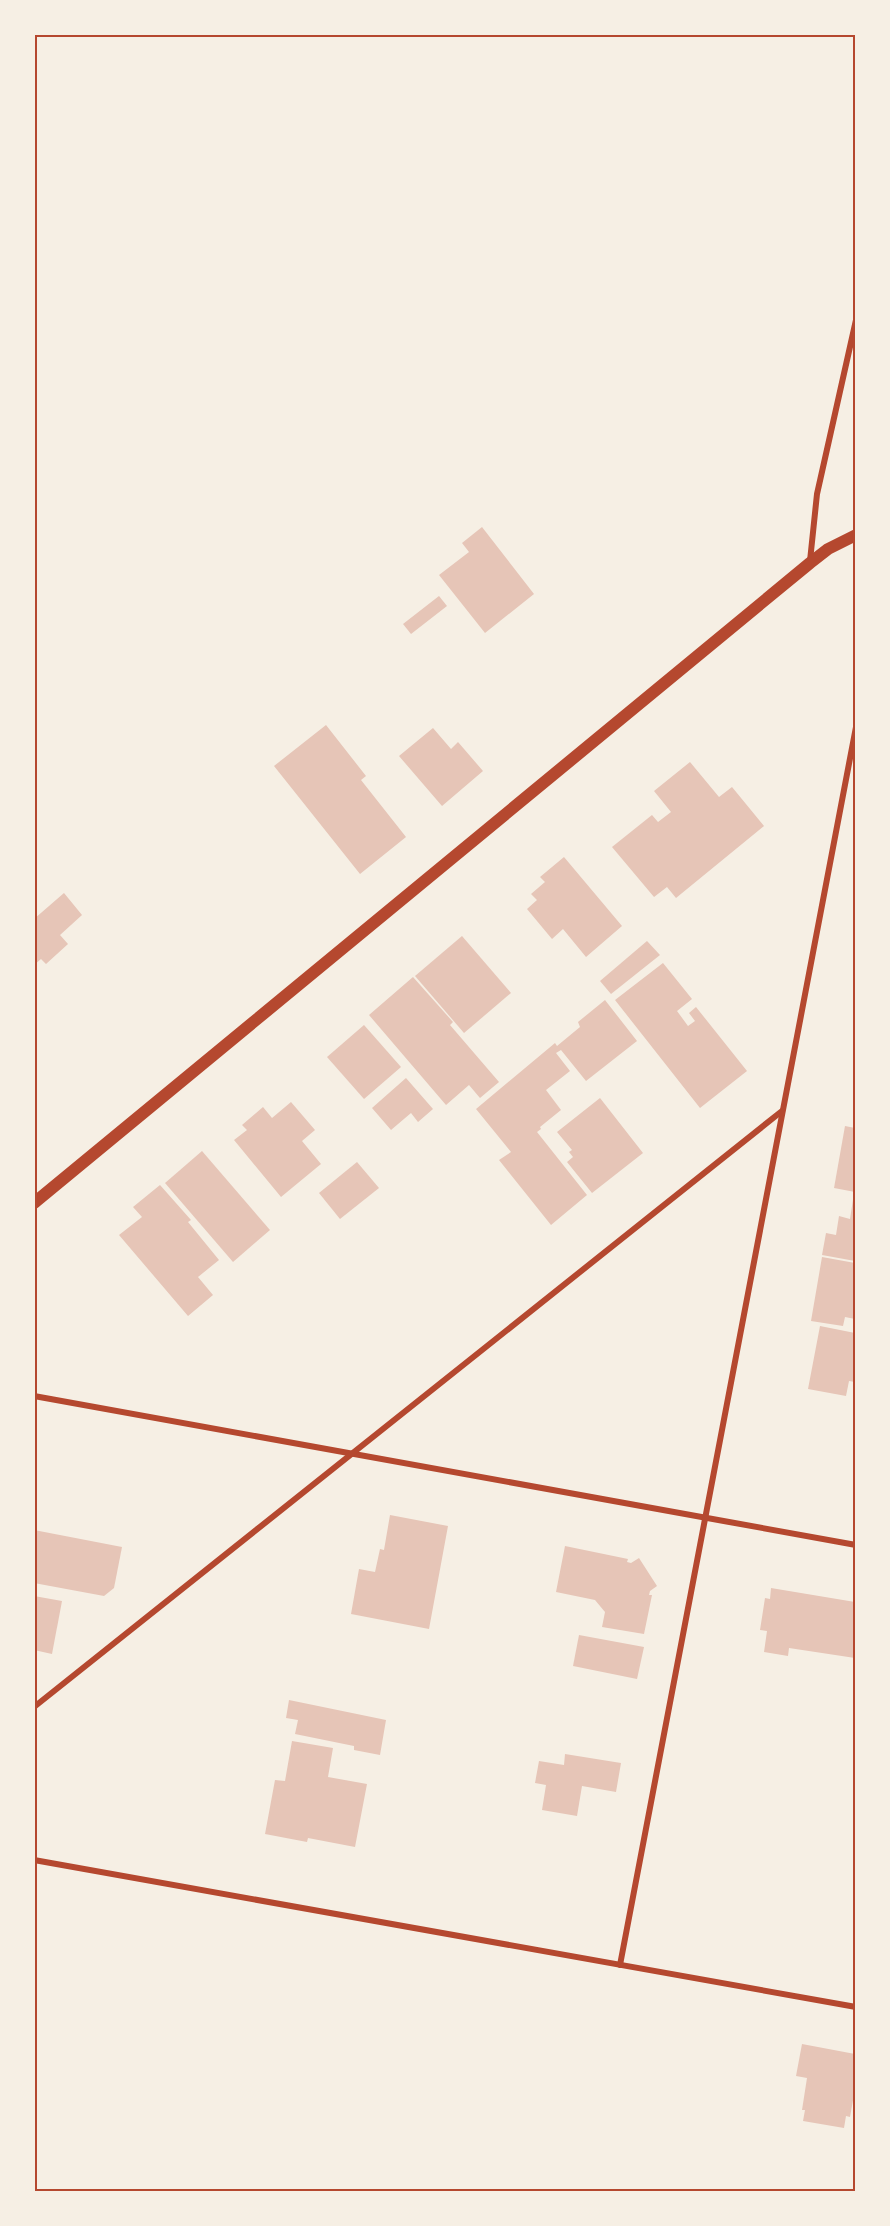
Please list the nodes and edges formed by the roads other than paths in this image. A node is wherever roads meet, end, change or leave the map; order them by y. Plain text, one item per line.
1 (855, 320) edge
2 (855, 535) edge
3 (810, 562) junction
4 (855, 727) edge
5 (783, 1110) junction
6 (34, 1203) edge
7 (34, 1396) edge
8 (352, 1454) junction
9 (705, 1518) junction
10 (855, 1545) edge
11 (34, 1707) edge
12 (34, 1860) edge
13 (620, 1965) junction
14 (855, 2007) edge

1 - 3 street
2 - 3 main road
3 - 6 main road
4 - 5 street
5 - 8 street
5 - 9 street
7 - 8 street
8 - 9 street
8 - 11 street
9 - 10 street
9 - 13 street
12 - 13 street
13 - 14 street

